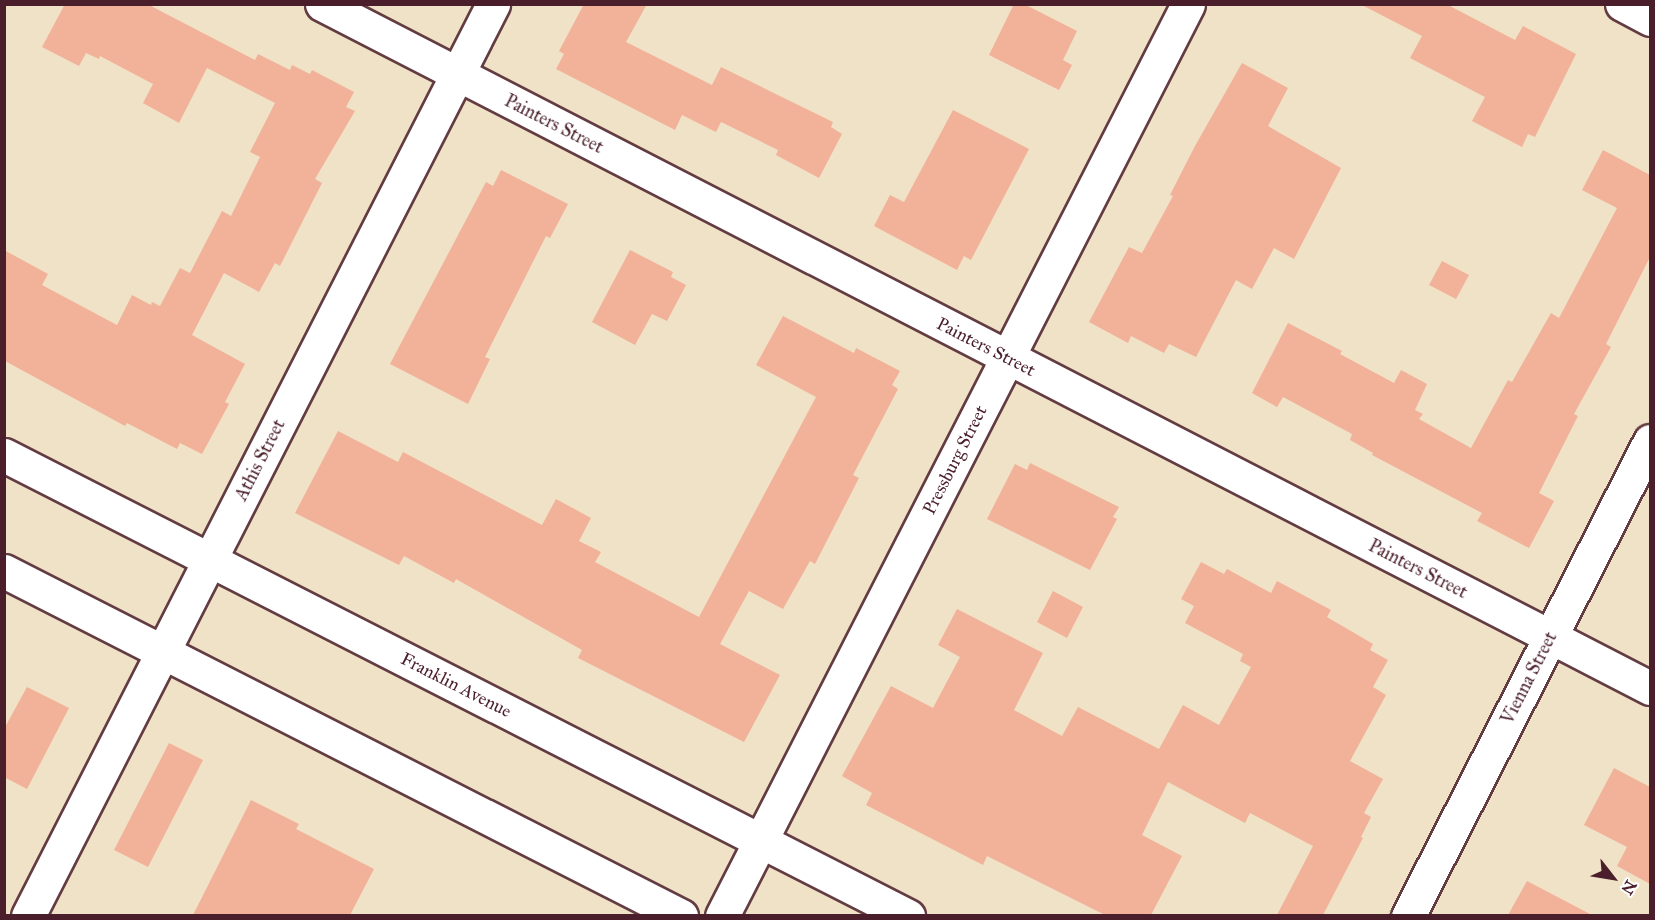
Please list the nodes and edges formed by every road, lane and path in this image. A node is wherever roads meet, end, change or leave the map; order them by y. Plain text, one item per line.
1 (322, 4) edge
2 (493, 4) edge
3 (1188, 4) edge
4 (1622, 4) edge
5 (1650, 19) edge
6 (458, 74) junction
7 (1007, 357) junction
8 (1650, 441) edge
9 (4, 455) edge
10 (210, 560) junction
11 (4, 571) edge
12 (1551, 637) junction
13 (163, 651) junction
14 (1650, 688) edge
15 (761, 841) junction
16 (28, 915) edge
17 (681, 915) edge
18 (723, 915) edge
19 (908, 915) edge
20 (1408, 915) edge

1 - 6 street, Painters Street
2 - 6 street, Athis Street
3 - 7 street, Pressburg Street
4 - 5 street
6 - 7 street, Painters Street
6 - 10 street, Athis Street
7 - 12 street, Painters Street
7 - 15 street, Pressburg Street
8 - 12 street, Vienna Street
9 - 10 street, Franklin Avenue
10 - 13 street, Athis Street
10 - 15 street, Franklin Avenue
11 - 13 street
12 - 14 street, Painters Street
12 - 20 street, Vienna Street
13 - 16 street, Athis Street
13 - 17 street
15 - 18 street, Pressburg Street
15 - 19 street, Franklin Avenue

